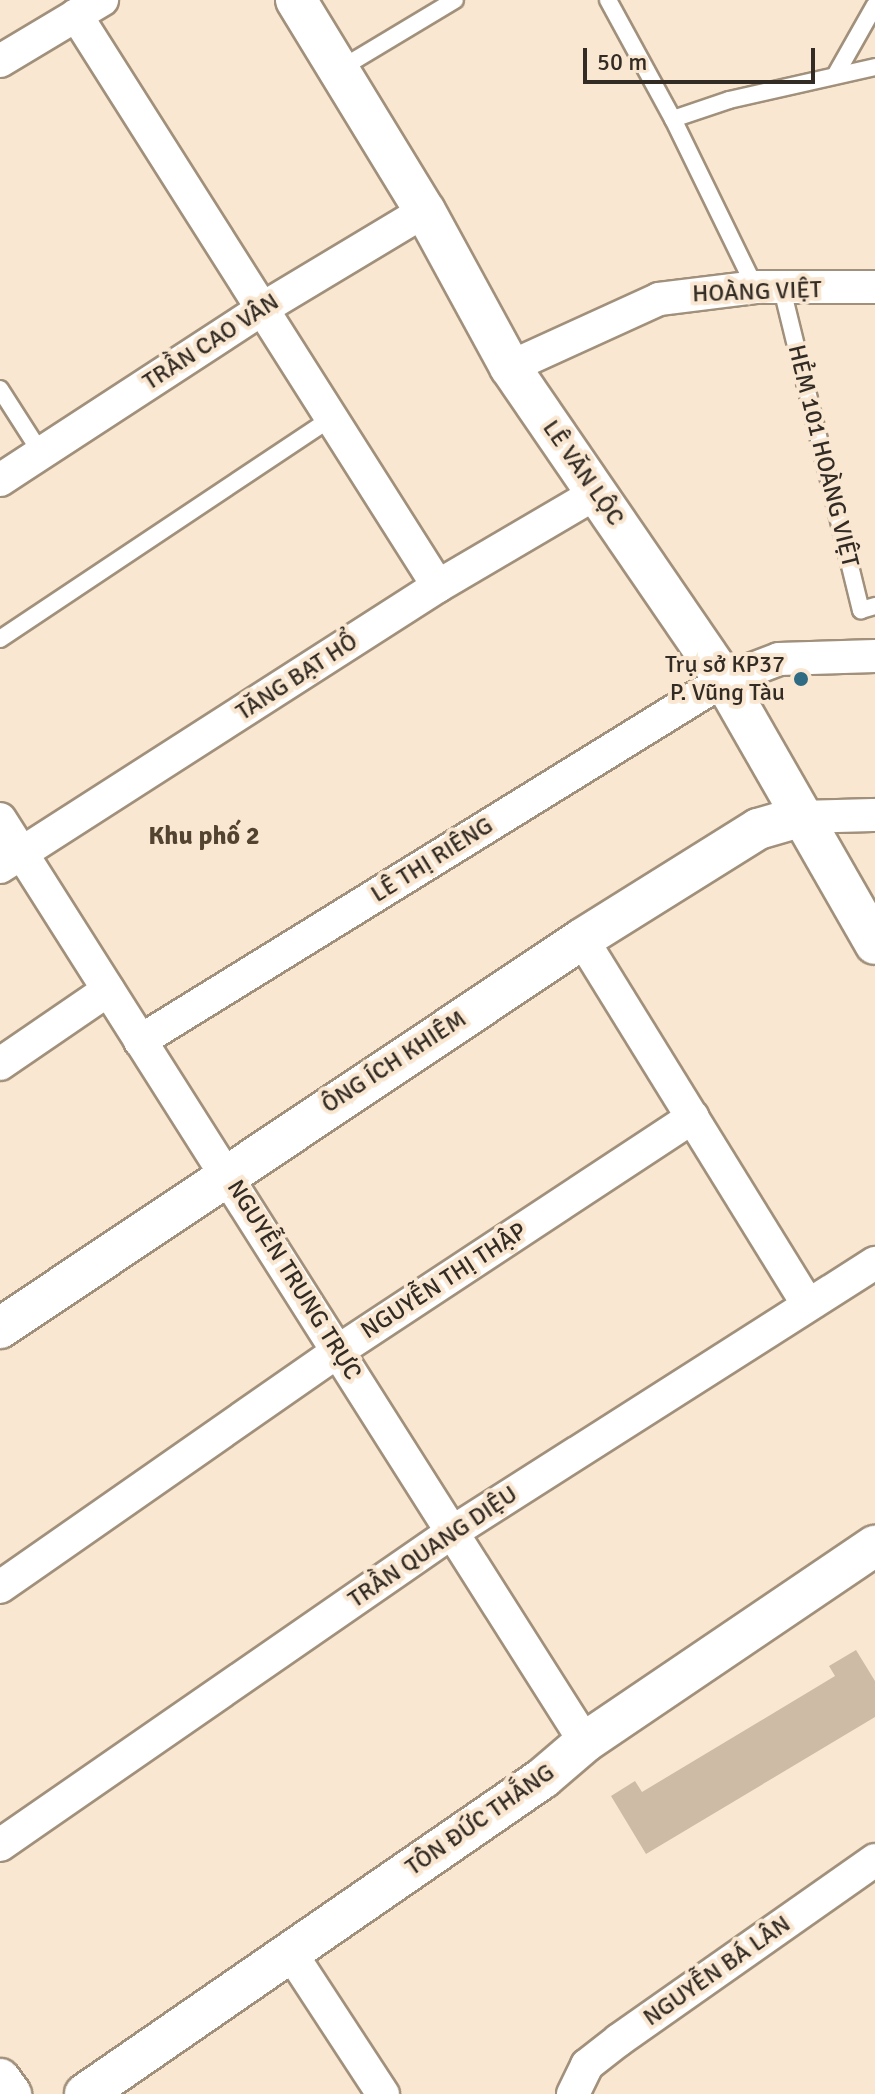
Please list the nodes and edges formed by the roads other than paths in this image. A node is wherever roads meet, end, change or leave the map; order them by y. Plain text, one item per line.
1 (296, 0) edge
2 (455, 0) edge
3 (608, 0) edge
4 (875, 5) edge
5 (89, 7) edge
6 (0, 61) edge
7 (875, 67) edge
8 (339, 70) junction
9 (836, 74) junction
10 (673, 119) junction
11 (425, 211) junction
12 (875, 287) edge
13 (768, 288) junction
14 (265, 307) junction
15 (510, 367) junction
16 (0, 389) edge
17 (333, 417) junction
18 (41, 453) junction
19 (0, 480) edge
20 (598, 492) junction
21 (438, 586) junction
22 (875, 606) edge
23 (0, 639) edge
24 (875, 656) edge
25 (724, 680) junction
26 (875, 815) edge
27 (799, 817) junction
28 (0, 819) edge
29 (11, 861) edge
30 (582, 939) junction
31 (875, 944) edge
32 (108, 990) junction
33 (140, 1041) junction
34 (0, 1064) edge
35 (693, 1117) junction
36 (226, 1172) junction
37 (875, 1263) edge
38 (808, 1305) junction
39 (0, 1328) edge
40 (338, 1351) junction
41 (451, 1533) junction
42 (875, 1546) edge
43 (0, 1587) edge
44 (585, 1742) junction
45 (0, 1845) edge
46 (875, 1860) edge
47 (290, 1952) junction
48 (0, 2079) edge
49 (11, 2094) edge
50 (85, 2094) edge
51 (383, 2094) edge
52 (573, 2094) edge

1 - 8 street, LÊ VĂN LỘC
2 - 8 lane
3 - 10 lane
4 - 9 lane
5 - 6 street
5 - 14 street
7 - 9 lane
8 - 11 street, LÊ VĂN LỘC
9 - 10 lane
10 - 13 lane
11 - 14 street, TRẦN CAO VÂN
11 - 15 street, LÊ VĂN LỘC
12 - 13 street, HOÀNG VIỆT
13 - 15 street, HOÀNG VIỆT
13 - 22 lane, HẺM 101 HOÀNG VIỆT
14 - 17 street
14 - 18 street, TRẦN CAO VÂN
15 - 20 street, LÊ VĂN LỘC
16 - 18 lane
17 - 21 street
17 - 23 lane
18 - 19 street, TRẦN CAO VÂN
20 - 21 street, TĂNG BẠT HỔ
20 - 25 street, LÊ VĂN LỘC
21 - 29 street, TĂNG BẠT HỔ
24 - 25 street, LÊ THỊ RIÊNG
25 - 27 street, LÊ VĂN LỘC
25 - 33 street, LÊ THỊ RIÊNG
26 - 27 street
27 - 30 street, ÔNG ÍCH KHIÊM
27 - 31 street, LÊ VĂN LỘC
28 - 29 street, NGUYỄN TRUNG TRỰC
29 - 32 street, NGUYỄN TRUNG TRỰC
30 - 35 street
30 - 36 street, ÔNG ÍCH KHIÊM
32 - 33 street, NGUYỄN TRUNG TRỰC
32 - 34 street
33 - 36 street, NGUYỄN TRUNG TRỰC
35 - 38 street
35 - 40 street, NGUYỄN THỊ THẬP
36 - 39 street, ÔNG ÍCH KHIÊM
36 - 40 street, NGUYỄN TRUNG TRỰC
37 - 38 street, TRẦN QUANG DIỆU
38 - 41 street, TRẦN QUANG DIỆU
40 - 41 street, NGUYỄN TRUNG TRỰC
40 - 43 street, NGUYỄN THỊ THẬP
41 - 44 street, NGUYỄN TRUNG TRỰC
41 - 45 street, TRẦN QUANG DIỆU
42 - 44 street, TÔN ĐỨC THẮNG
44 - 47 street, TÔN ĐỨC THẮNG
46 - 52 street, NGUYỄN BÁ LÂN
47 - 50 street, TÔN ĐỨC THẮNG
47 - 51 street
48 - 49 street

